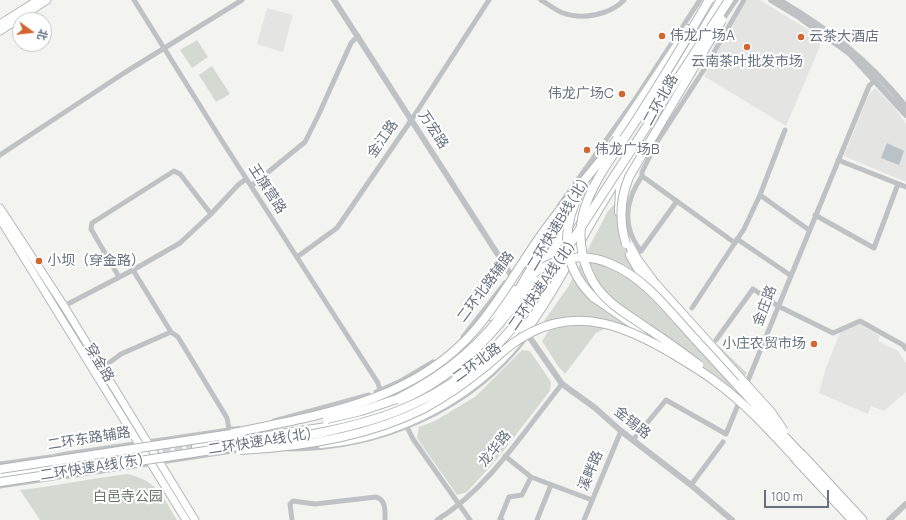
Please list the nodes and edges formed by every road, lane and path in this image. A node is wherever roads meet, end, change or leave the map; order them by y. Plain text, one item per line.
1 (38, 0) edge
2 (47, 0) edge
3 (134, 0) edge
4 (242, 0) edge
5 (334, 0) edge
6 (489, 0) edge
7 (541, 0) edge
8 (624, 0) edge
9 (715, 0) edge
10 (721, 0) edge
11 (729, 0) edge
12 (734, 0) edge
13 (744, 0) edge
14 (771, 0) edge
15 (779, 0) edge
16 (784, 0) edge
17 (707, 1) edge
18 (789, 6) junction
19 (701, 22) junction
20 (0, 24) edge
21 (0, 31) edge
22 (358, 36) junction
23 (165, 49) junction
24 (876, 79) junction
25 (906, 107) edge
26 (906, 115) edge
27 (412, 119) junction
28 (785, 130) dead end
29 (643, 132) junction
30 (0, 155) edge
31 (838, 160) junction
32 (599, 162) junction
33 (642, 176) junction
34 (246, 179) junction
35 (898, 184) junction
36 (251, 186) junction
37 (906, 187) edge
38 (760, 195) junction
39 (677, 201) junction
40 (0, 208) edge
41 (598, 212) junction
42 (211, 214) junction
43 (815, 215) junction
44 (0, 219) edge
45 (809, 230) junction
46 (736, 241) junction
47 (297, 257) junction
48 (133, 270) junction
49 (511, 275) junction
50 (790, 275) junction
51 (119, 277) junction
52 (64, 306) junction
53 (778, 306) junction
54 (666, 308) junction
55 (692, 308) dead end
56 (171, 332) junction
57 (528, 335) junction
58 (469, 337) junction
59 (716, 340) dead end
60 (906, 349) edge
61 (102, 368) junction
62 (705, 374) junction
63 (562, 384) junction
64 (380, 391) junction
65 (752, 412) junction
66 (408, 427) junction
67 (231, 431) junction
68 (621, 431) junction
69 (275, 434) junction
70 (182, 439) junction
71 (633, 440) junction
72 (147, 442) junction
73 (723, 442) dead end
74 (138, 443) junction
75 (196, 446) tunnel mouth
76 (112, 447) junction
77 (280, 447) junction
78 (232, 451) junction
79 (63, 455) junction
80 (184, 456) junction
81 (505, 456) junction
82 (798, 457) junction
83 (103, 460) tunnel mouth
84 (160, 462) junction
85 (0, 464) edge
86 (151, 464) junction
87 (0, 469) edge
88 (115, 469) junction
89 (22, 472) junction
90 (0, 474) edge
91 (66, 476) junction
92 (0, 477) edge
93 (531, 477) junction
94 (0, 482) edge
95 (551, 485) junction
96 (691, 485) junction
97 (0, 486) edge
98 (592, 500) junction
99 (460, 504) junction
100 (906, 504) edge
101 (186, 520) edge
102 (195, 520) edge
103 (292, 520) edge
104 (386, 520) edge
105 (437, 520) edge
106 (470, 520) edge
107 (502, 520) edge
108 (537, 520) edge
109 (584, 520) edge
110 (732, 520) edge
111 (854, 520) edge
112 (862, 520) edge
113 (889, 520) edge

1 - 20 main road
2 - 21 main road
3 - 23 street, 王旗营路
4 - 23 street
5 - 22 street, 万宏路
6 - 27 street, 金江路
7 - 8 street
9 - 19 main road, 二环北路
10 - 19 main road, 二环北路
11 - 80 main road, 二环快速A线(北), bridge
12 - 19 main road
12 - 29 street
12 - 54 main road, bridge
13 - 33 street
14 - 24 street
15 - 18 street
16 - 18 street
17 - 19 main road
17 - 49 street, 二环北路辅路
17 - 65 main road, bridge
17 - 67 main road, 二环快速B线(北), bridge
18 - 24 street
19 - 29 main road, 二环北路
19 - 32 main road, bridge
19 - 69 main road, 二环北路
22 - 27 street, 万宏路
22 - 36 street
23 - 30 street
23 - 34 street, 王旗营路
24 - 25 street
24 - 26 street
24 - 31 street, 金庄路
27 - 47 street, 金江路
27 - 49 street, 万宏路
28 - 38 street
29 - 41 main road, 二环北路
29 - 82 main road, bridge
31 - 35 street
31 - 43 street, 金庄路
32 - 58 main road, bridge
32 - 62 main road, bridge
33 - 39 street
33 - 39 street
34 - 36 street, 王旗营路
34 - 42 street
35 - 37 street
35 - 43 street
36 - 47 street, 王旗营路
38 - 45 street
38 - 46 street
39 - 46 street
40 - 52 main road, 穿金路
41 - 57 street
41 - 69 main road, 二环北路
41 - 77 main road, bridge
42 - 48 street
42 - 51 street
43 - 45 street, 金庄路
44 - 74 main road, 穿金路
45 - 50 street, 金庄路
46 - 50 street
46 - 55 street
47 - 64 street, 王旗营路
48 - 51 street
48 - 56 street
49 - 64 street, 二环北路辅路
50 - 53 street, 金庄路
51 - 52 street
52 - 61 main road, 穿金路
53 - 59 street
53 - 60 street
53 - 71 street, 金庄路
54 - 58 main road, bridge
54 - 82 main road, bridge
56 - 61 street
56 - 67 street
57 - 63 street, 金锡路
57 - 66 street
58 - 67 main road, bridge
61 - 72 main road, 穿金路
62 - 65 main road, bridge
62 - 77 main road, bridge
63 - 68 street, 金锡路
63 - 81 street, 龙华路
64 - 67 street, 二环北路辅路
65 - 82 main road, bridge
66 - 78 street
66 - 99 street
67 - 69 street
67 - 70 main road, 二环快速B线(北), bridge
68 - 71 street, 金锡路
68 - 98 street, 溪畔路
69 - 75 main road, 二环北路
69 - 78 street
70 - 72 street, 二环东路辅路
70 - 80 street
70 - 87 main road, 二环快速B线(北), bridge
71 - 96 street, 金锡路
72 - 74 street, 二环东路辅路
72 - 84 main road, 穿金路
73 - 96 street
74 - 76 street, 二环东路辅路
74 - 86 main road, 穿金路
76 - 79 street, 二环东路辅路
76 - 88 street
77 - 80 main road, bridge
78 - 80 street
79 - 85 street, 二环东路辅路
79 - 89 street
80 - 84 street
80 - 94 main road, 二环快速A线(东), bridge
81 - 93 street
81 - 99 street, 龙华路
82 - 111 highway
82 - 112 highway
83 - 89 main road
84 - 86 street
84 - 102 main road, 穿金路
86 - 88 street
86 - 101 main road, 穿金路
88 - 91 street
89 - 90 main road
89 - 91 street
89 - 92 main road
91 - 97 street
93 - 95 street
93 - 107 street
95 - 98 street
95 - 108 street
96 - 110 street, 金锡路
98 - 109 street, 溪畔路
99 - 105 street, 龙华路
99 - 106 street
100 - 113 street
103 - 104 street

